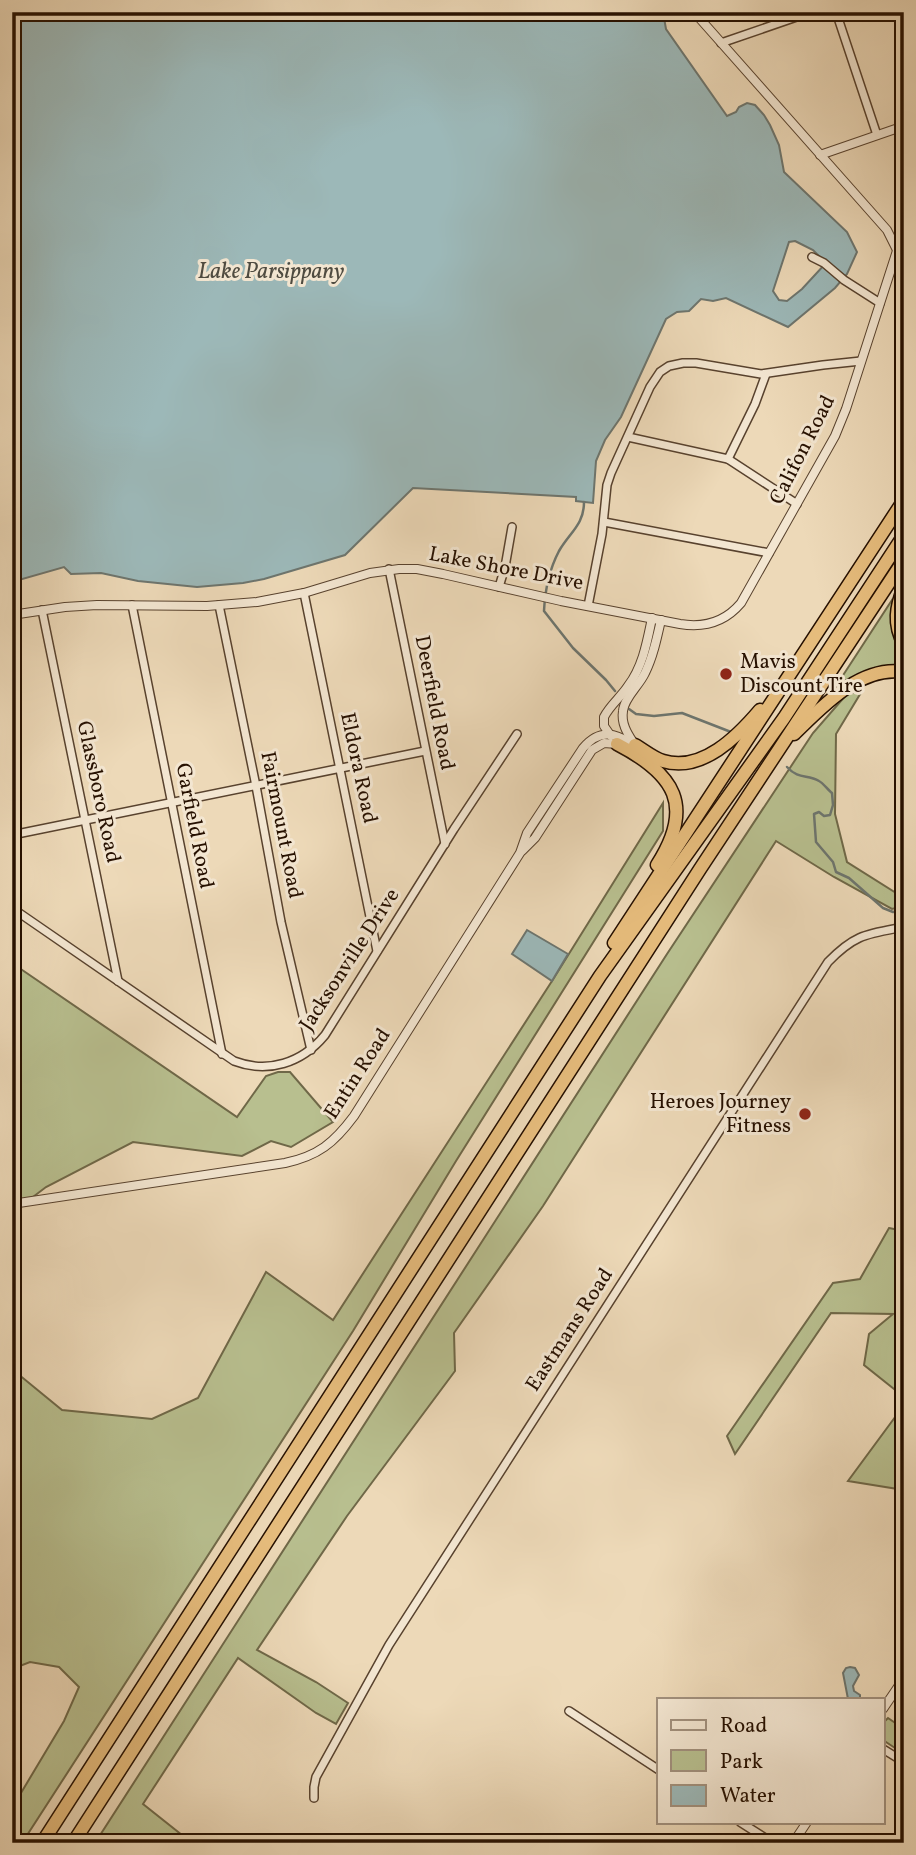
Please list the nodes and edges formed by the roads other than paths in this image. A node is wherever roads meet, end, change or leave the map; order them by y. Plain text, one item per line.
1 (694, 12) edge
2 (811, 12) edge
3 (836, 12) edge
4 (721, 43) junction
5 (904, 126) edge
6 (877, 135) junction
7 (820, 155) junction
8 (904, 229) edge
9 (897, 250) junction
10 (812, 257) dead end
11 (880, 303) junction
12 (861, 361) junction
13 (766, 374) junction
14 (628, 437) junction
15 (728, 459) junction
16 (904, 500) edge
17 (797, 504) junction
18 (604, 522) junction
19 (512, 527) dead end
20 (904, 535) edge
21 (769, 553) junction
22 (904, 560) edge
23 (389, 569) junction
24 (499, 587) junction
25 (904, 587) edge
26 (304, 593) junction
27 (132, 605) junction
28 (219, 605) junction
29 (588, 606) junction
30 (43, 610) junction
31 (12, 615) edge
32 (657, 619) junction
33 (904, 644) edge
34 (798, 664) junction
35 (904, 672) edge
36 (517, 734) dead end
37 (613, 739) junction
38 (635, 745) junction
39 (425, 751) junction
40 (776, 751) junction
41 (341, 769) junction
42 (256, 786) junction
43 (172, 803) junction
44 (85, 821) junction
45 (12, 835) edge
46 (445, 844) junction
47 (646, 895) junction
48 (12, 899) edge
49 (13, 909) edge
50 (904, 927) edge
51 (377, 951) junction
52 (600, 976) junction
53 (118, 981) junction
54 (311, 1050) junction
55 (222, 1054) junction
56 (12, 1204) edge
57 (904, 1678) edge
58 (884, 1708) edge
59 (569, 1710) dead end
60 (884, 1749) edge
61 (904, 1762) edge
62 (657, 1769) edge
63 (314, 1798) dead end
64 (743, 1824) edge
65 (806, 1824) edge
66 (42, 1843) edge
67 (73, 1843) edge
68 (773, 1843) edge
69 (793, 1843) edge

1 - 4 street
2 - 4 street
3 - 6 street
4 - 7 street
5 - 6 street
6 - 7 street
7 - 9 street
8 - 9 street, Califon Road
9 - 11 street, Califon Road
10 - 11 street
11 - 12 street, Califon Road
12 - 13 street, Lake Shore Drive
12 - 17 street, Califon Road
13 - 14 street, Lake Shore Drive
13 - 15 street
14 - 15 street
14 - 18 street, Lake Shore Drive
15 - 17 street
16 - 34 highway
17 - 21 street, Califon Road
18 - 21 street
18 - 29 street, Lake Shore Drive
19 - 24 street
20 - 52 highway
21 - 32 street, Califon Road
22 - 40 highway
23 - 24 street, Lake Shore Drive
23 - 26 street, Lake Shore Drive
23 - 39 street, Deerfield Road
24 - 29 street, Lake Shore Drive
25 - 33 highway
26 - 28 street, Lake Shore Drive
26 - 41 street, Eldora Road
27 - 28 street, Lake Shore Drive
27 - 30 street, Lake Shore Drive
27 - 43 street, Garfield Road
28 - 42 street, Fairmount Road
29 - 32 street
30 - 31 street, Lake Shore Drive
30 - 44 street, Glassboro Road
32 - 37 street
32 - 38 street
34 - 38 highway
34 - 47 highway
35 - 40 highway
36 - 46 street, Jacksonville Drive
37 - 38 street
37 - 47 highway
37 - 56 street, Entin Road
39 - 41 street
39 - 46 street, Deerfield Road
40 - 67 highway
41 - 42 street
41 - 51 street, Eldora Road
42 - 43 street
42 - 54 street, Fairmount Road
43 - 44 street
43 - 55 street, Garfield Road
44 - 45 street
44 - 53 street, Glassboro Road
46 - 51 street, Jacksonville Drive
47 - 52 highway
48 - 49 street
49 - 53 street, Jacksonville Drive
50 - 63 street, Eastmans Road
51 - 54 street, Jacksonville Drive
52 - 66 highway
53 - 55 street, Jacksonville Drive
54 - 55 street, Jacksonville Drive
57 - 58 street
59 - 62 street
60 - 61 street
64 - 68 street
65 - 69 street

